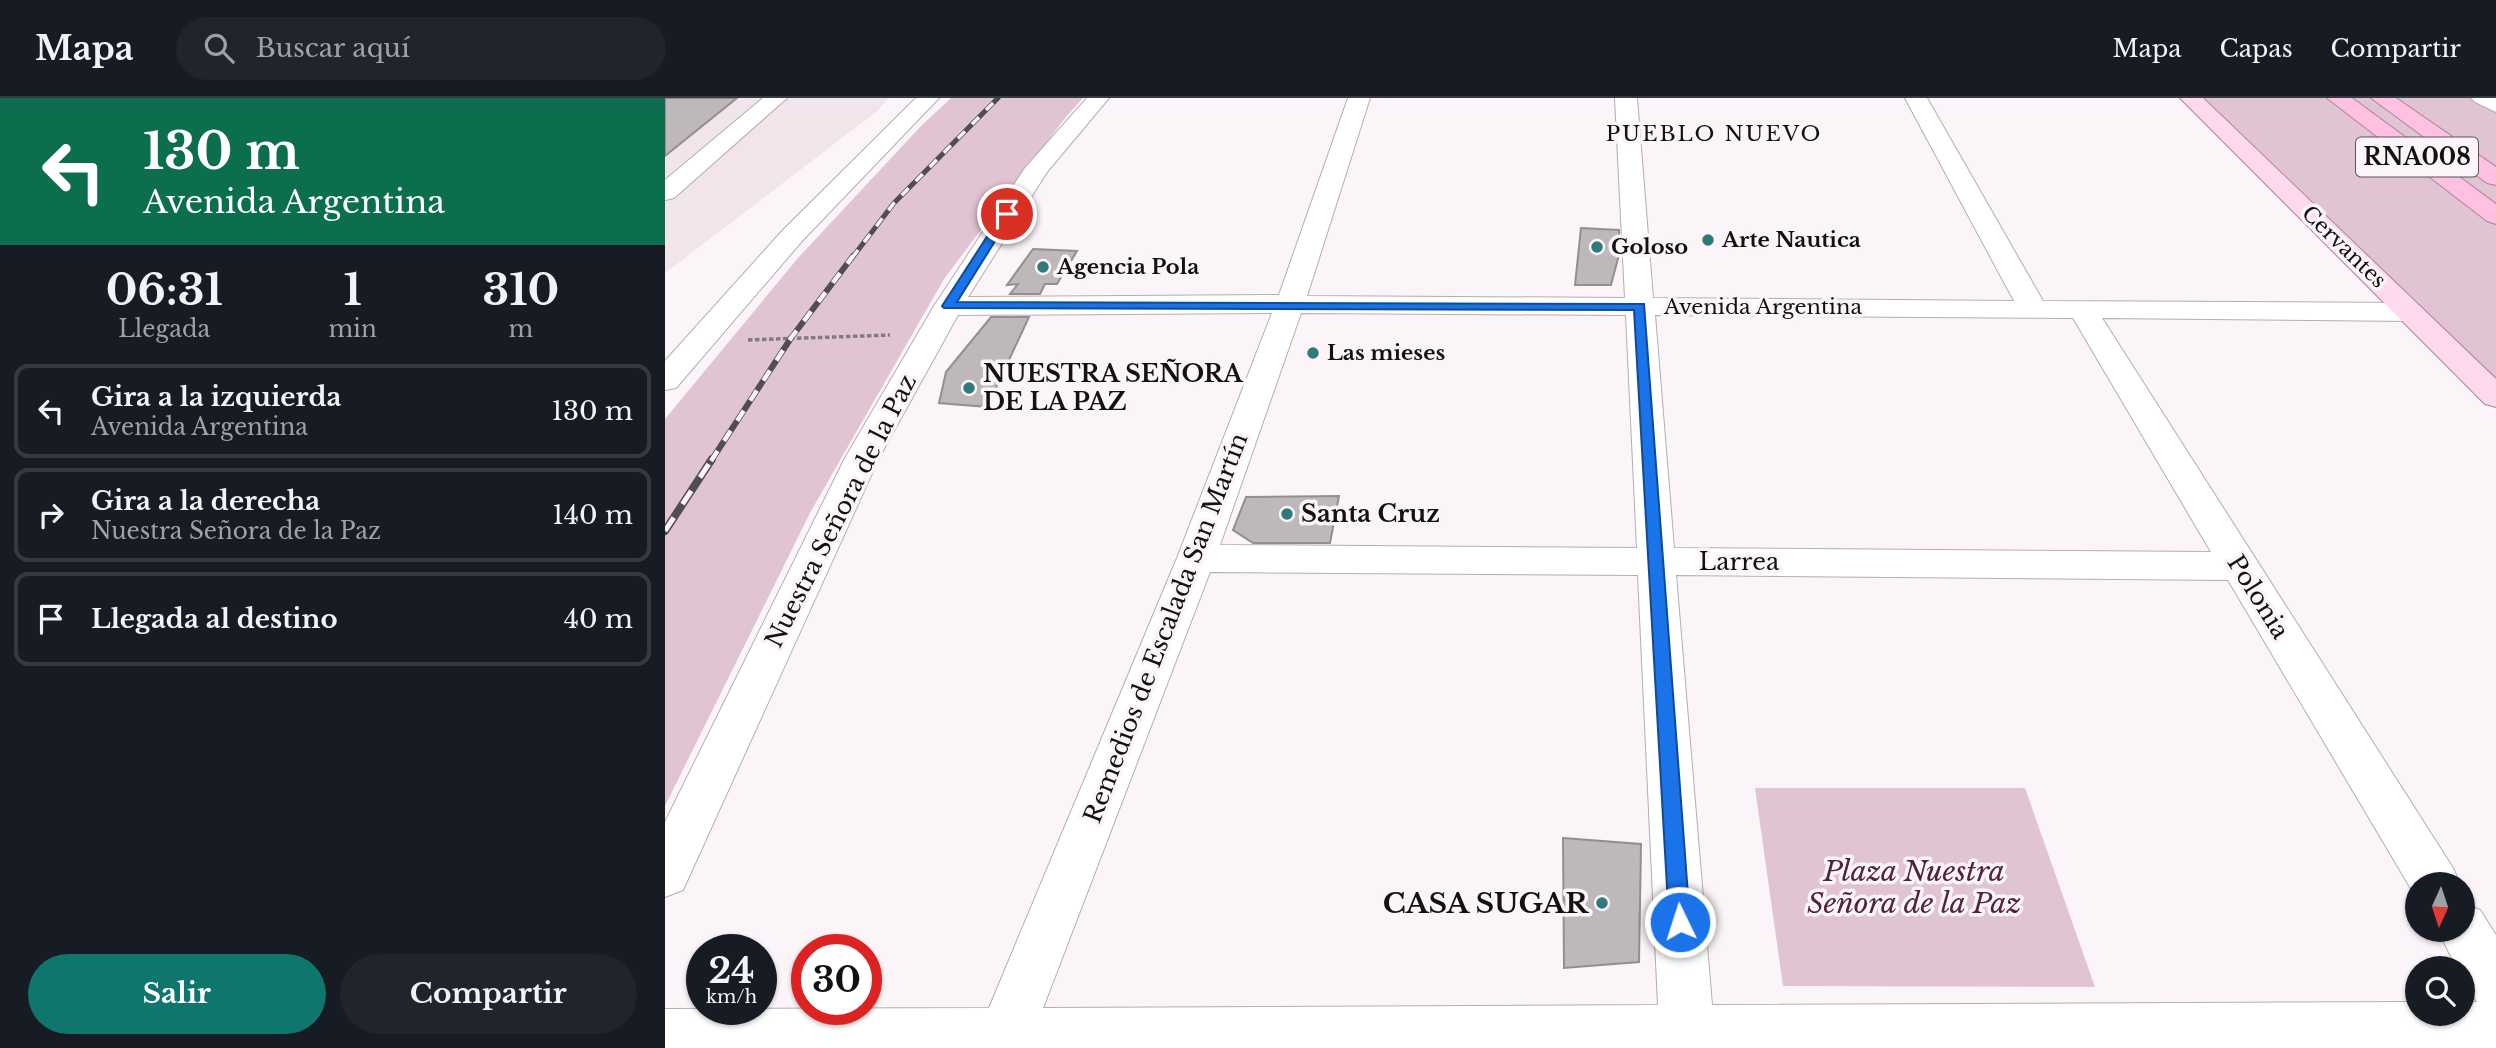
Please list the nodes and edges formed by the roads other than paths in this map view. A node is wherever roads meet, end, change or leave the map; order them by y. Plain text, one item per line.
1 (776, 98) edge
2 (928, 98) edge
3 (1098, 98) edge
4 (1359, 98) edge
5 (1626, 98) edge
6 (1916, 98) edge
7 (2191, 98) edge
8 (2338, 98) edge
9 (2382, 98) edge
10 (2481, 98) edge
11 (2496, 106) edge
12 (2496, 178) edge
13 (665, 193) edge
14 (2496, 216) edge
15 (1290, 304) junction
16 (1640, 306) junction
17 (2033, 309) junction
18 (2082, 309) junction
19 (2410, 312) junction
20 (941, 320) junction
21 (665, 381) edge
22 (2496, 397) edge
23 (1196, 558) junction
24 (1656, 562) junction
25 (2239, 566) junction
26 (2428, 872) edge
27 (665, 874) edge
28 (2471, 942) edge
29 (2496, 983) edge
30 (2496, 1029) edge
31 (1005, 1035) junction
32 (665, 1037) edge
33 (1688, 1041) edge

1 - 13 street
2 - 21 street
3 - 20 street, Nuestra Señora de la Paz
4 - 15 street, Remedios de Escalada San Martín
5 - 16 street
6 - 17 street
7 - 19 main road, Cervantes
8 - 14 highway, RNA008
9 - 12 highway, RNA008
10 - 11 street
15 - 16 street, Avenida Argentina
15 - 20 street, Avenida Argentina
15 - 23 street, Remedios de Escalada San Martín
16 - 17 street, Avenida Argentina
16 - 24 street
17 - 18 street, Avenida Argentina
18 - 19 street, Avenida Argentina
18 - 25 street, Polonia
19 - 22 main road, Cervantes
20 - 27 street, Nuestra Señora de la Paz
23 - 24 street, Larrea
23 - 31 street, Remedios de Escalada San Martín
24 - 25 street, Larrea
24 - 33 street
25 - 26 street, Polonia
28 - 29 street
30 - 33 street
31 - 32 street
31 - 33 street

